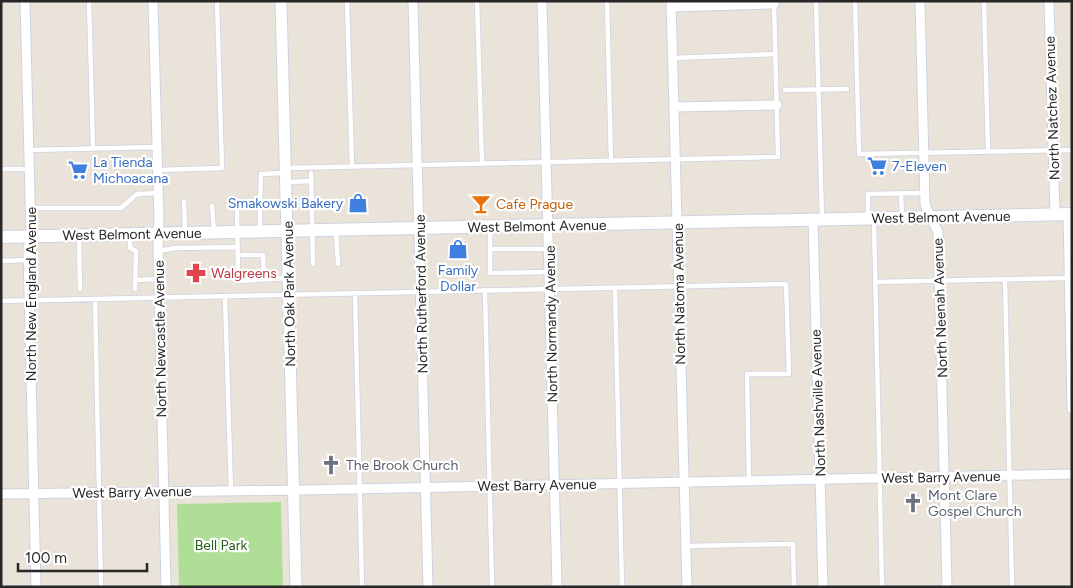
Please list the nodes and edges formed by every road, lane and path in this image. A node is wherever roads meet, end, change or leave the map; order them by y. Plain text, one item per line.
1 (24, 1) edge
2 (89, 1) edge
3 (153, 1) edge
4 (217, 1) edge
5 (281, 1) edge
6 (347, 1) edge
7 (413, 1) edge
8 (477, 1) edge
9 (542, 1) edge
10 (607, 1) edge
11 (816, 1) edge
12 (855, 1) edge
13 (920, 1) edge
14 (984, 1) edge
15 (1049, 1) edge
16 (774, 3) edge
17 (671, 4) edge
18 (776, 54) junction
19 (673, 58) junction
20 (818, 89) junction
21 (847, 89) dead end
22 (785, 90) dead end
23 (777, 105) junction
24 (674, 107) junction
25 (157, 147) junction
26 (93, 148) junction
27 (29, 150) junction
28 (1053, 150) junction
29 (1072, 150) edge
30 (988, 152) junction
31 (924, 153) junction
32 (676, 159) junction
33 (611, 160) junction
34 (547, 162) junction
35 (482, 164) junction
36 (418, 165) junction
37 (352, 167) junction
38 (1, 169) edge
39 (29, 169) junction
40 (158, 170) junction
41 (311, 172) dead end
42 (286, 174) junction
43 (312, 181) junction
44 (158, 193) junction
45 (901, 193) junction
46 (925, 193) junction
47 (184, 201) dead end
48 (260, 201) junction
49 (212, 206) dead end
50 (30, 208) junction
51 (1070, 214) edge
52 (1055, 215) junction
53 (931, 217) junction
54 (902, 218) junction
55 (871, 219) junction
56 (817, 220) junction
57 (677, 223) junction
58 (549, 225) junction
59 (490, 227) junction
60 (420, 228) junction
61 (313, 230) junction
62 (336, 230) junction
63 (288, 231) junction
64 (214, 232) junction
65 (238, 232) junction
66 (260, 232) junction
67 (185, 233) junction
68 (130, 234) junction
69 (158, 234) junction
70 (79, 235) junction
71 (31, 236) junction
72 (1, 237) edge
73 (1070, 241) edge
74 (238, 247) junction
75 (490, 248) junction
76 (550, 249) junction
77 (158, 251) junction
78 (238, 255) junction
79 (1, 260) edge
80 (28, 260) junction
81 (313, 264) dead end
82 (338, 264) dead end
83 (550, 272) junction
84 (289, 278) junction
85 (1071, 278) edge
86 (1005, 279) junction
87 (135, 280) junction
88 (159, 280) junction
89 (264, 280) junction
90 (939, 280) junction
91 (875, 282) junction
92 (679, 286) junction
93 (614, 288) junction
94 (80, 289) dead end
95 (135, 289) dead end
96 (550, 289) junction
97 (485, 290) junction
98 (421, 292) junction
99 (355, 293) junction
100 (290, 294) junction
101 (225, 296) junction
102 (159, 297) junction
103 (95, 298) junction
104 (29, 300) junction
105 (1, 301) edge
106 (1072, 409) edge
107 (1072, 474) edge
108 (1009, 475) junction
109 (944, 477) junction
110 (879, 478) junction
111 (820, 480) junction
112 (749, 481) junction
113 (684, 482) junction
114 (619, 483) junction
115 (555, 484) junction
116 (489, 486) junction
117 (426, 487) junction
118 (360, 488) junction
119 (294, 490) junction
120 (231, 491) junction
121 (164, 492) junction
122 (100, 493) junction
123 (1, 494) edge
124 (34, 494) junction
125 (686, 546) junction
126 (36, 587) edge
127 (102, 587) edge
128 (166, 587) edge
129 (296, 587) edge
130 (362, 587) edge
131 (428, 587) edge
132 (492, 587) edge
133 (558, 587) edge
134 (622, 587) edge
135 (687, 587) edge
136 (794, 587) edge
137 (822, 587) edge
138 (882, 587) edge
139 (947, 587) edge
140 (1012, 587) edge

1 - 27 street, North New England Avenue
2 - 26 lane
3 - 25 street, North Newcastle Avenue
4 - 40 lane
5 - 42 street, North Oak Park Avenue
6 - 37 lane
7 - 36 street, North Rutherford Avenue
8 - 35 lane
9 - 34 street, North Normandy Avenue
10 - 33 lane
11 - 20 lane
12 - 31 lane
13 - 31 street, North Neenah Avenue
14 - 30 lane
15 - 28 street, North Natchez Avenue
16 - 17 street
16 - 18 lane
17 - 19 street, North Natoma Avenue
18 - 19 lane
18 - 23 lane
19 - 24 street, North Natoma Avenue
20 - 21 lane
20 - 22 lane
20 - 56 lane
23 - 24 street
23 - 32 lane
24 - 32 street, North Natoma Avenue
25 - 26 lane
25 - 40 street, North Newcastle Avenue
26 - 27 lane
27 - 39 street, North New England Avenue
28 - 29 lane
28 - 30 lane
28 - 52 street, North Natchez Avenue
30 - 31 lane
31 - 46 street, North Neenah Avenue
32 - 33 lane
32 - 57 street, North Natoma Avenue
33 - 34 lane
34 - 35 lane
34 - 58 street, North Normandy Avenue
35 - 36 lane
36 - 37 lane
36 - 60 street, North Rutherford Avenue
37 - 42 lane
38 - 39 lane
39 - 50 street, North New England Avenue
40 - 44 street, North Newcastle Avenue
41 - 43 lane
42 - 43 lane
42 - 48 lane
42 - 63 street, North Oak Park Avenue
43 - 61 lane
44 - 50 lane
44 - 69 street, North Newcastle Avenue
45 - 46 lane
45 - 54 lane
45 - 55 lane
46 - 53 street, North Neenah Avenue
47 - 67 lane
48 - 65 lane
48 - 66 lane
49 - 64 lane
50 - 71 street, North New England Avenue
51 - 52 main road, West Belmont Avenue
51 - 73 street
52 - 53 main road, West Belmont Avenue
53 - 54 main road, West Belmont Avenue
53 - 90 street, North Neenah Avenue
54 - 55 main road, West Belmont Avenue
55 - 56 main road, West Belmont Avenue
55 - 91 lane
56 - 57 main road, West Belmont Avenue
56 - 111 street, North Nashville Avenue
57 - 58 main road, West Belmont Avenue
57 - 92 street, North Natoma Avenue
58 - 59 main road, West Belmont Avenue
58 - 76 street, North Normandy Avenue
59 - 60 main road, West Belmont Avenue
59 - 75 lane
60 - 62 main road, West Belmont Avenue
60 - 98 street, North Rutherford Avenue
61 - 62 main road, West Belmont Avenue
61 - 63 main road, West Belmont Avenue
61 - 81 lane
62 - 82 lane
63 - 66 main road, West Belmont Avenue
63 - 84 street, North Oak Park Avenue
64 - 65 main road, West Belmont Avenue
64 - 67 main road, West Belmont Avenue
65 - 66 main road, West Belmont Avenue
65 - 74 lane
67 - 69 main road, West Belmont Avenue
68 - 69 main road, West Belmont Avenue
68 - 70 main road, West Belmont Avenue
68 - 87 lane
69 - 77 street, North Newcastle Avenue
70 - 71 main road, West Belmont Avenue
70 - 94 lane
71 - 72 main road, West Belmont Avenue
71 - 80 street, North New England Avenue
73 - 85 street
74 - 77 lane
74 - 78 lane
75 - 76 lane
75 - 83 lane
76 - 83 street, North Normandy Avenue
77 - 88 street, North Newcastle Avenue
78 - 89 lane
78 - 89 lane
79 - 80 lane
80 - 104 street, North New England Avenue
83 - 96 street, North Normandy Avenue
84 - 89 lane
84 - 100 street, North Oak Park Avenue
85 - 86 lane
85 - 106 street
86 - 90 lane
86 - 108 lane
87 - 88 lane
87 - 95 lane
88 - 102 street, North Newcastle Avenue
90 - 91 lane
90 - 109 street, North Neenah Avenue
91 - 110 lane
92 - 93 lane
92 - 112 lane
92 - 113 street, North Natoma Avenue
93 - 96 lane
93 - 114 lane
96 - 97 lane
96 - 115 street, North Normandy Avenue
97 - 98 lane
97 - 116 lane
98 - 99 lane
98 - 117 street, North Rutherford Avenue
99 - 100 lane
99 - 118 lane
100 - 101 lane
100 - 119 street, North Oak Park Avenue
101 - 102 lane
101 - 120 lane
102 - 103 lane
102 - 121 street, North Newcastle Avenue
103 - 104 lane
103 - 122 lane
104 - 105 lane
104 - 124 street, North New England Avenue
107 - 108 street, West Barry Avenue
108 - 109 street, West Barry Avenue
108 - 140 lane
109 - 110 street, West Barry Avenue
109 - 139 street, North Neenah Avenue
110 - 111 street, West Barry Avenue
110 - 138 lane
111 - 112 street, West Barry Avenue
111 - 137 street, North Nashville Avenue
112 - 113 street, West Barry Avenue
113 - 114 street, West Barry Avenue
113 - 125 street, North Natoma Avenue
114 - 115 street, West Barry Avenue
114 - 134 lane
115 - 116 street, West Barry Avenue
115 - 133 street, North Normandy Avenue
116 - 117 street, West Barry Avenue
116 - 132 lane
117 - 118 street, West Barry Avenue
117 - 131 street, North Rutherford Avenue
118 - 119 street, West Barry Avenue
118 - 130 lane
119 - 120 street, West Barry Avenue
119 - 129 street, North Oak Park Avenue
120 - 121 street, West Barry Avenue
121 - 122 street, West Barry Avenue
121 - 128 street, North Newcastle Avenue
122 - 124 street, West Barry Avenue
122 - 127 lane
123 - 124 street, West Barry Avenue
124 - 126 street, North New England Avenue
125 - 135 street, North Natoma Avenue
125 - 136 lane

